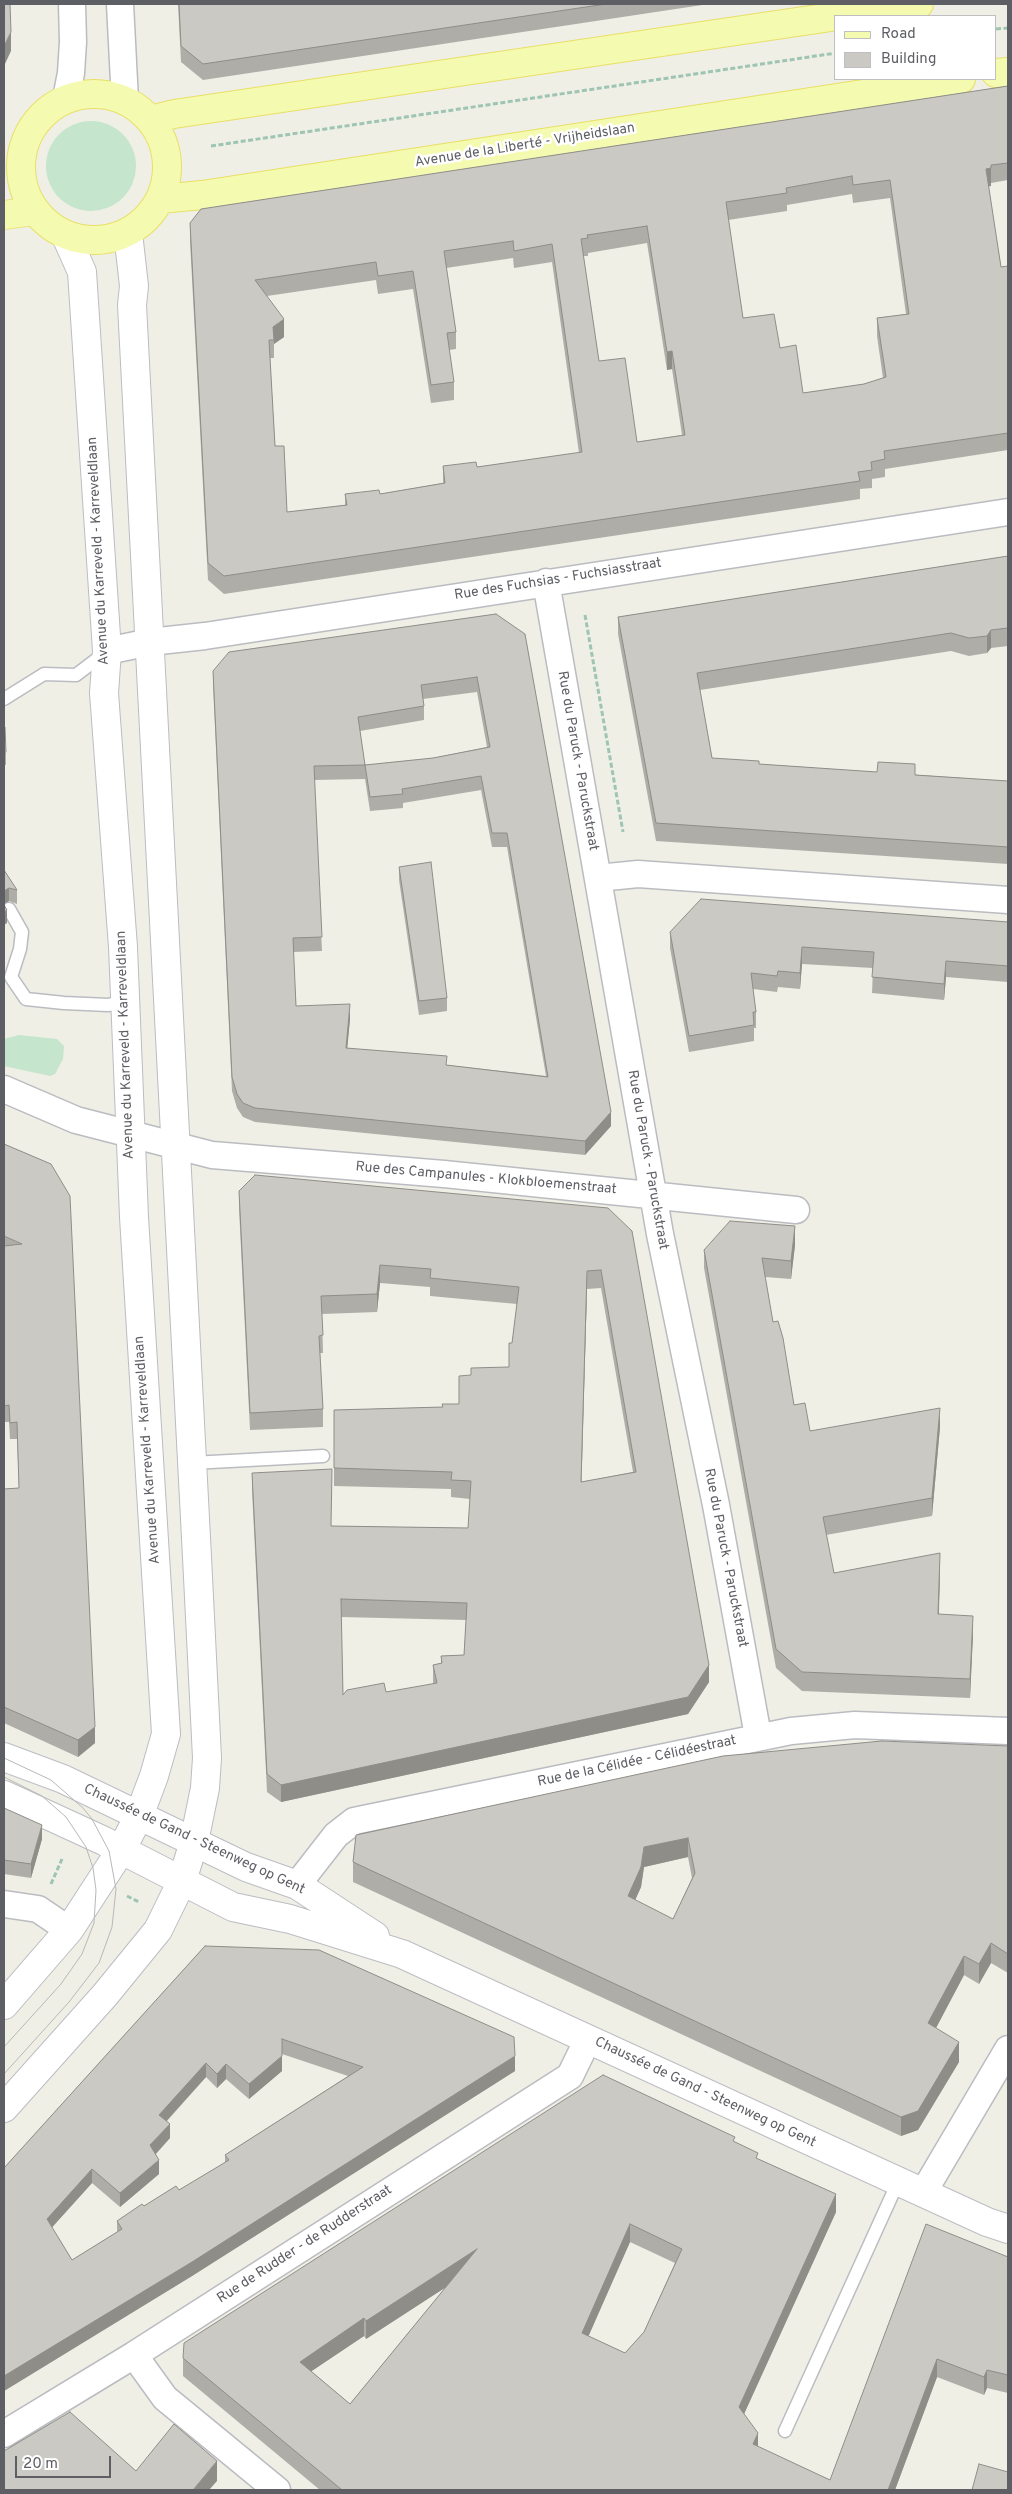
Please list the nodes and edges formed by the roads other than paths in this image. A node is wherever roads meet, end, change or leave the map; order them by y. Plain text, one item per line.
1 (72, 4) edge
2 (120, 4) edge
3 (919, 4) edge
4 (876, 13) edge
5 (862, 15) edge
6 (834, 19) edge
7 (946, 80) edge
8 (888, 84) edge
9 (66, 99) junction
10 (125, 100) junction
11 (150, 120) junction
12 (14, 137) edge
13 (160, 199) junction
14 (34, 211) junction
15 (4, 215) edge
16 (128, 232) junction
17 (66, 236) junction
18 (1008, 512) edge
19 (546, 582) junction
20 (150, 642) junction
21 (107, 651) junction
22 (4, 698) edge
23 (598, 878) junction
24 (1008, 900) edge
25 (9, 909) edge
26 (126, 1002) junction
27 (4, 1089) edge
28 (130, 1135) junction
29 (176, 1145) junction
30 (653, 1196) junction
31 (796, 1210) dead end
32 (323, 1456) dead end
33 (192, 1463) junction
34 (1008, 1731) edge
35 (758, 1736) junction
36 (4, 1757) edge
37 (4, 1795) edge
38 (139, 1816) junction
39 (194, 1842) junction
40 (120, 1850) junction
41 (182, 1881) junction
42 (297, 1885) junction
43 (4, 1904) edge
44 (69, 1930) junction
45 (402, 1954) junction
46 (4, 2005) edge
47 (588, 2039) junction
48 (1008, 2049) edge
49 (4, 2108) edge
50 (898, 2182) junction
51 (923, 2193) junction
52 (1008, 2229) edge
53 (134, 2355) junction
54 (785, 2431) dead end
55 (4, 2434) edge
56 (277, 2490) edge

1 - 9 street
2 - 10 street
3 - 4 main road
4 - 5 main road
6 - 11 main road
7 - 8 main road, Avenue de la Liberté - Vrijheidslaan
8 - 13 main road, Avenue de la Liberté - Vrijheidslaan
9 - 10 main road
9 - 12 main road
10 - 11 main road
11 - 13 main road
12 - 14 main road
13 - 16 main road
14 - 15 main road
14 - 17 main road
16 - 17 main road
16 - 20 street
17 - 21 street, Avenue du Karreveld - Karreveldlaan
18 - 19 street, Rue des Fuchsias - Fuchsiasstraat
19 - 20 street, Rue des Fuchsias - Fuchsiasstraat
19 - 23 street, Rue du Paruck - Paruckstraat
20 - 21 street, Rue des Fuchsias - Fuchsiasstraat
20 - 29 street
21 - 22 lane
21 - 26 street, Avenue du Karreveld - Karreveldlaan
23 - 24 street
23 - 30 street, Rue du Paruck - Paruckstraat
25 - 26 lane
26 - 28 street, Avenue du Karreveld - Karreveldlaan
27 - 28 street, Rue des Campanules - Klokbloemenstraat
28 - 29 street, Rue des Campanules - Klokbloemenstraat
28 - 38 street, Avenue du Karreveld - Karreveldlaan
29 - 30 street, Rue des Campanules - Klokbloemenstraat
29 - 33 street
30 - 31 street, Rue des Campanules - Klokbloemenstraat
30 - 35 street, Rue du Paruck - Paruckstraat
32 - 33 lane
33 - 39 street
34 - 35 street, Rue de la Célidée - Célidéestraat
35 - 42 street, Rue de la Célidée - Célidéestraat
36 - 38 street, Chaussée de Gand - Steenweg op Gent
37 - 40 street, Chaussée de Gand - Steenweg op Gent
38 - 39 street, Chaussée de Gand - Steenweg op Gent
38 - 40 street, Avenue du Karreveld - Karreveldlaan
39 - 41 street
39 - 42 street, Chaussée de Gand - Steenweg op Gent
40 - 41 street, Chaussée de Gand - Steenweg op Gent
40 - 44 street, Avenue du Karreveld - Karreveldlaan
41 - 45 street, Chaussée de Gand - Steenweg op Gent
41 - 49 street
42 - 45 street, Chaussée de Gand - Steenweg op Gent
43 - 44 street
44 - 46 street, Avenue du Karreveld - Karreveldlaan
45 - 47 street, Chaussée de Gand - Steenweg op Gent
47 - 50 street, Chaussée de Gand - Steenweg op Gent
47 - 53 street, Rue de Rudder - de Rudderstraat
48 - 51 street
50 - 51 street, Chaussée de Gand - Steenweg op Gent
50 - 54 lane
51 - 52 street, Chaussée de Gand - Steenweg op Gent
53 - 55 street, Rue de Rudder - de Rudderstraat
53 - 56 street

